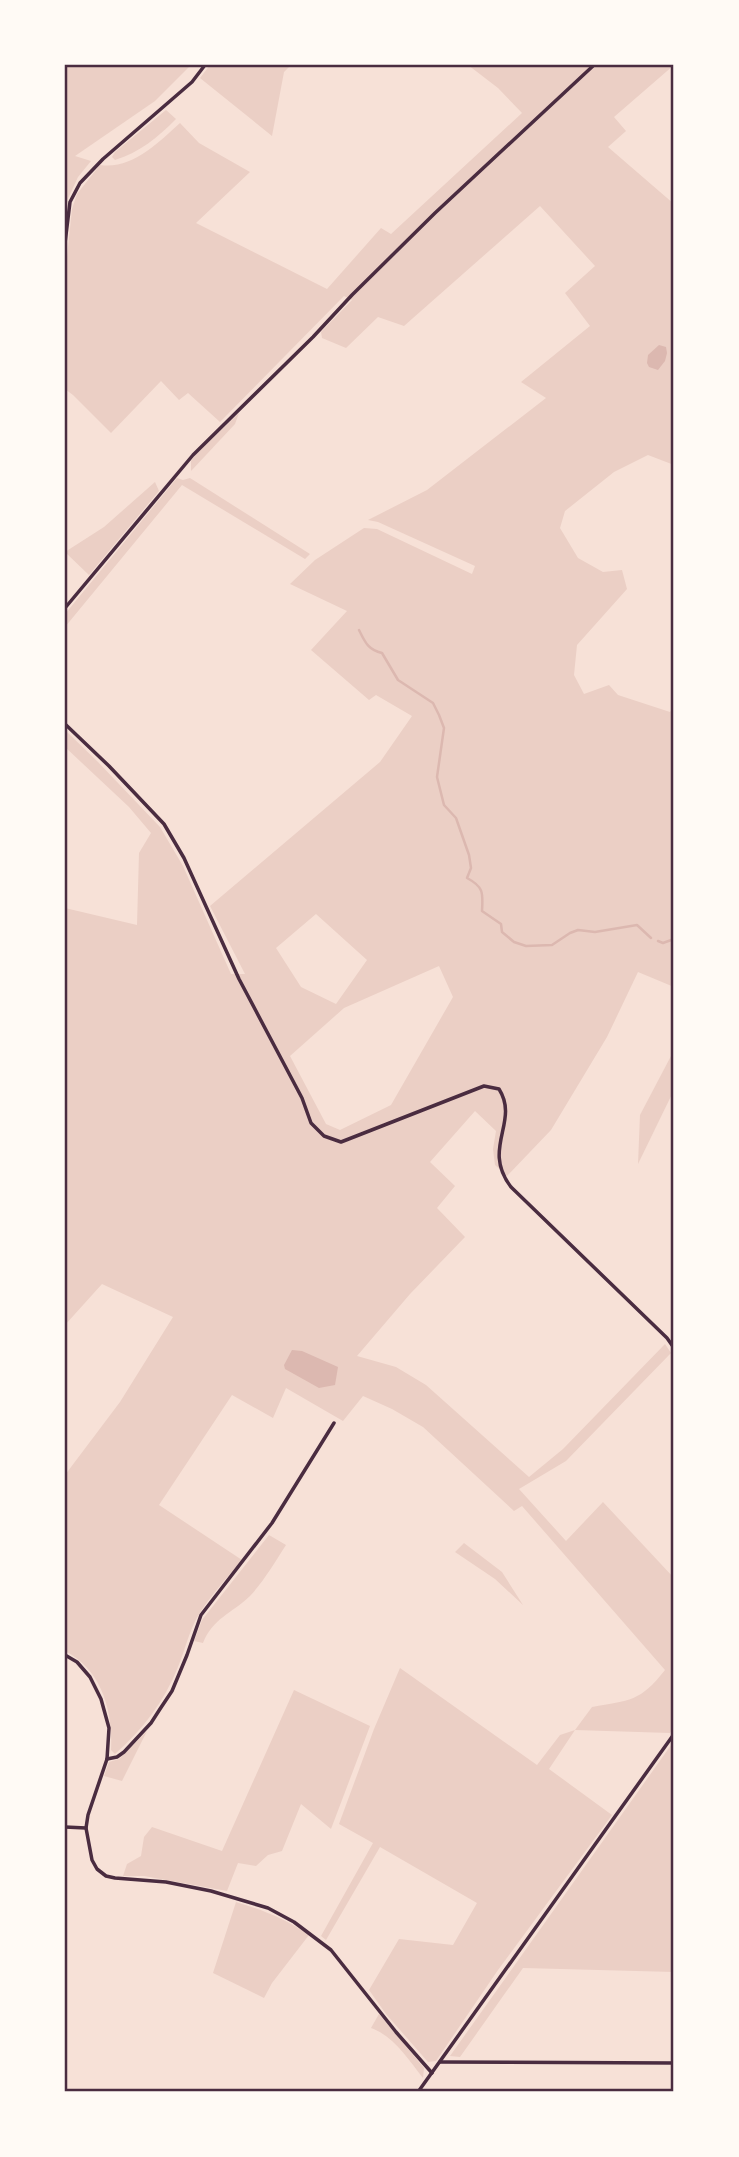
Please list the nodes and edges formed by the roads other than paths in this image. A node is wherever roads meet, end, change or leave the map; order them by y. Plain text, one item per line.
1 (205, 65) edge
2 (594, 65) edge
3 (65, 243) edge
4 (65, 608) edge
5 (65, 724) edge
6 (674, 1348) edge
7 (334, 1423) dead end
8 (65, 1655) edge
9 (674, 1734) edge
10 (107, 1759) junction
11 (65, 1827) edge
12 (86, 1828) junction
13 (440, 2062) junction
14 (674, 2063) edge
15 (432, 2073) junction
16 (418, 2092) edge

1 - 3 street
2 - 4 street
5 - 6 street
7 - 10 street
8 - 10 street
9 - 13 street
10 - 12 street
11 - 12 street
12 - 15 street
13 - 14 street
13 - 15 street
15 - 16 street

